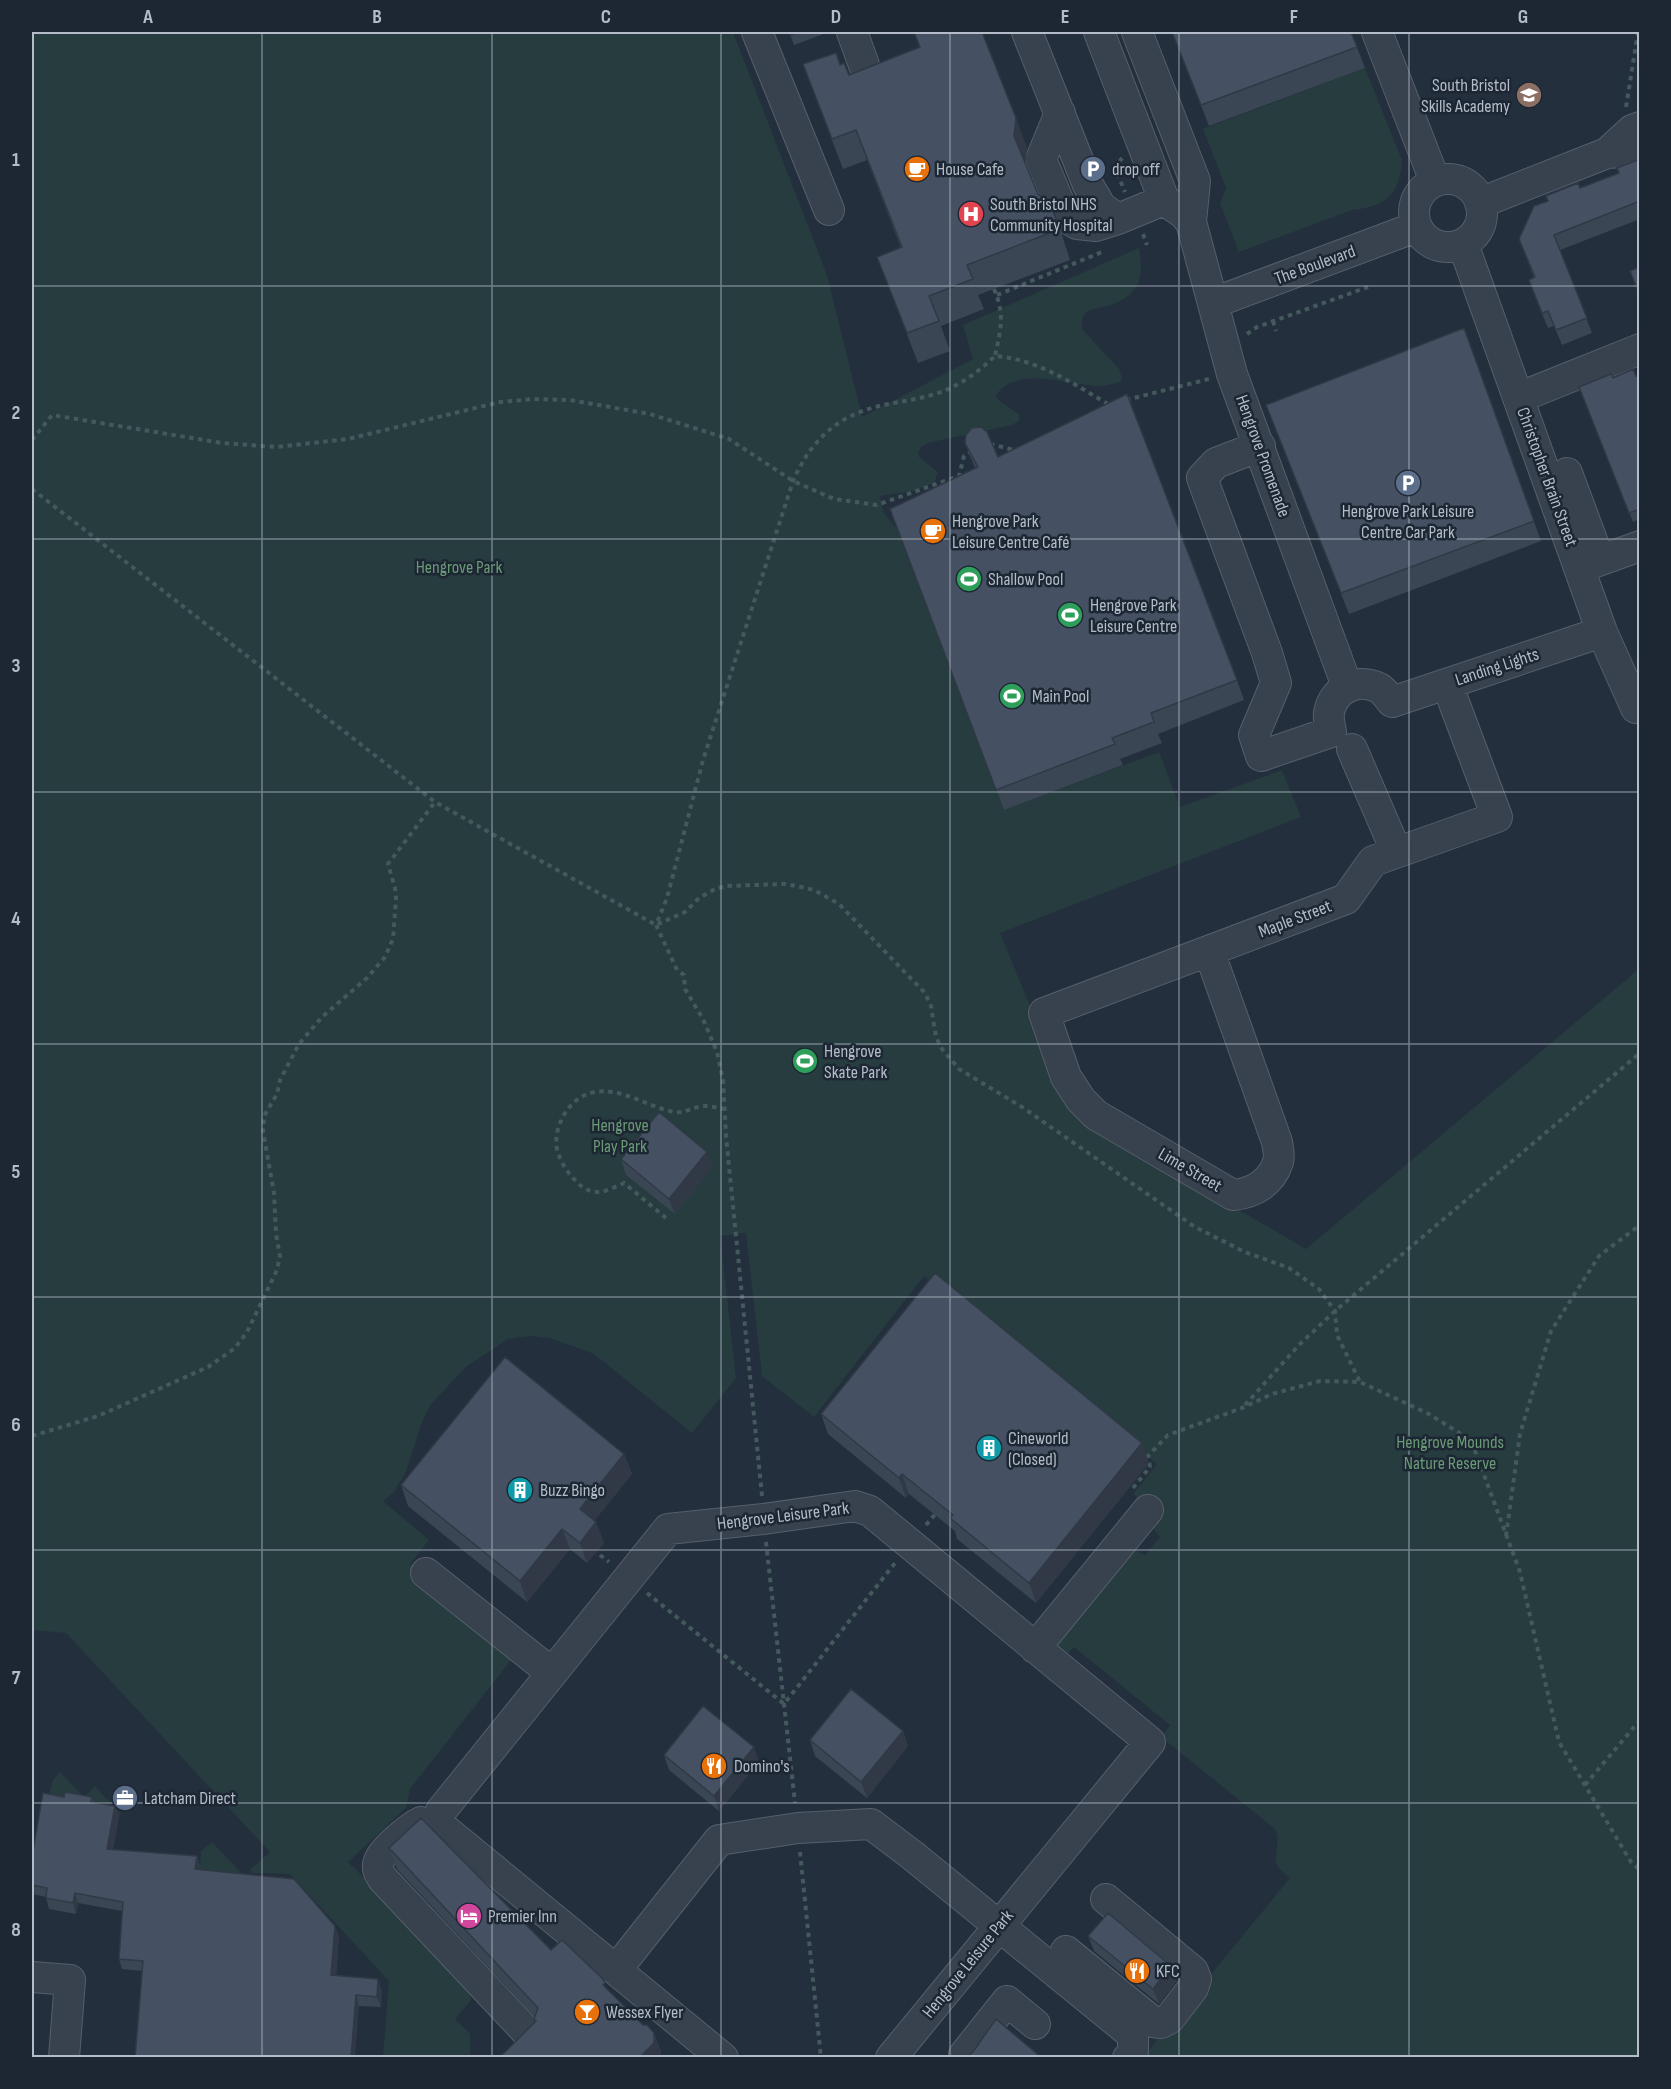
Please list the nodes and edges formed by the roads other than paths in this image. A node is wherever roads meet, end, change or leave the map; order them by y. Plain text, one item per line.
1 (757, 32) edge
2 (852, 32) edge
3 (1027, 32) edge
4 (1099, 32) edge
5 (1137, 32) edge
6 (1377, 32) edge
7 (864, 65) dead end
8 (1637, 136) edge
9 (1436, 181) junction
10 (1164, 200) junction
11 (1480, 203) junction
12 (829, 210) dead end
13 (1191, 222) junction
14 (1416, 227) junction
15 (1463, 244) junction
16 (1213, 303) junction
17 (1640, 349) edge
18 (1528, 395) junction
19 (1260, 446) junction
20 (1640, 546) edge
21 (1588, 560) junction
22 (1602, 632) junction
23 (1447, 684) junction
24 (1347, 686) junction
25 (1636, 708) dead end
26 (1352, 749) dead end
27 (1396, 851) junction
28 (1209, 951) junction
29 (1044, 1013) joint
30 (1148, 1510) road end
31 (426, 1573) dead end
32 (1035, 1648) junction
33 (552, 1673) junction
34 (438, 1820) junction
35 (1106, 1899) dead end
36 (999, 1927) junction
37 (1066, 1951) dead end
38 (616, 1970) junction
39 (32, 1977) edge
40 (1035, 2024) dead end
41 (525, 2031) edge
42 (723, 2057) edge
43 (64, 2058) edge
44 (891, 2058) edge
45 (964, 2058) edge
46 (1128, 2058) edge

1 - 12 street
2 - 7 street
3 - 10 street
4 - 10 street
5 - 13 street, Hengrove Promenade
6 - 9 street
8 - 11 street
9 - 11 street
9 - 14 street
10 - 13 street
11 - 15 street
13 - 16 street, Hengrove Promenade
14 - 15 street
14 - 16 street, The Boulevard
15 - 18 street, Christopher Brain Street
16 - 19 street, Hengrove Promenade
17 - 18 street
18 - 21 street, Christopher Brain Street
19 - 24 street, Hengrove Promenade
19 - 24 street
20 - 21 street
21 - 22 street, Christopher Brain Street
22 - 23 street, Landing Lights
22 - 25 street, Christopher Brain Street
23 - 24 street, Landing Lights
23 - 27 street, Maple Street
26 - 27 street
27 - 28 street, Maple Street
28 - 29 street, Maple Street
28 - 29 street, Lime Street
30 - 32 street
31 - 33 street
32 - 33 street, Hengrove Leisure Park
32 - 36 street, Hengrove Leisure Park
33 - 34 street, Hengrove Leisure Park
34 - 38 street
34 - 41 street
35 - 37 street
36 - 38 street
36 - 44 street, Hengrove Leisure Park
36 - 46 street
38 - 42 street
39 - 43 street
40 - 45 street

